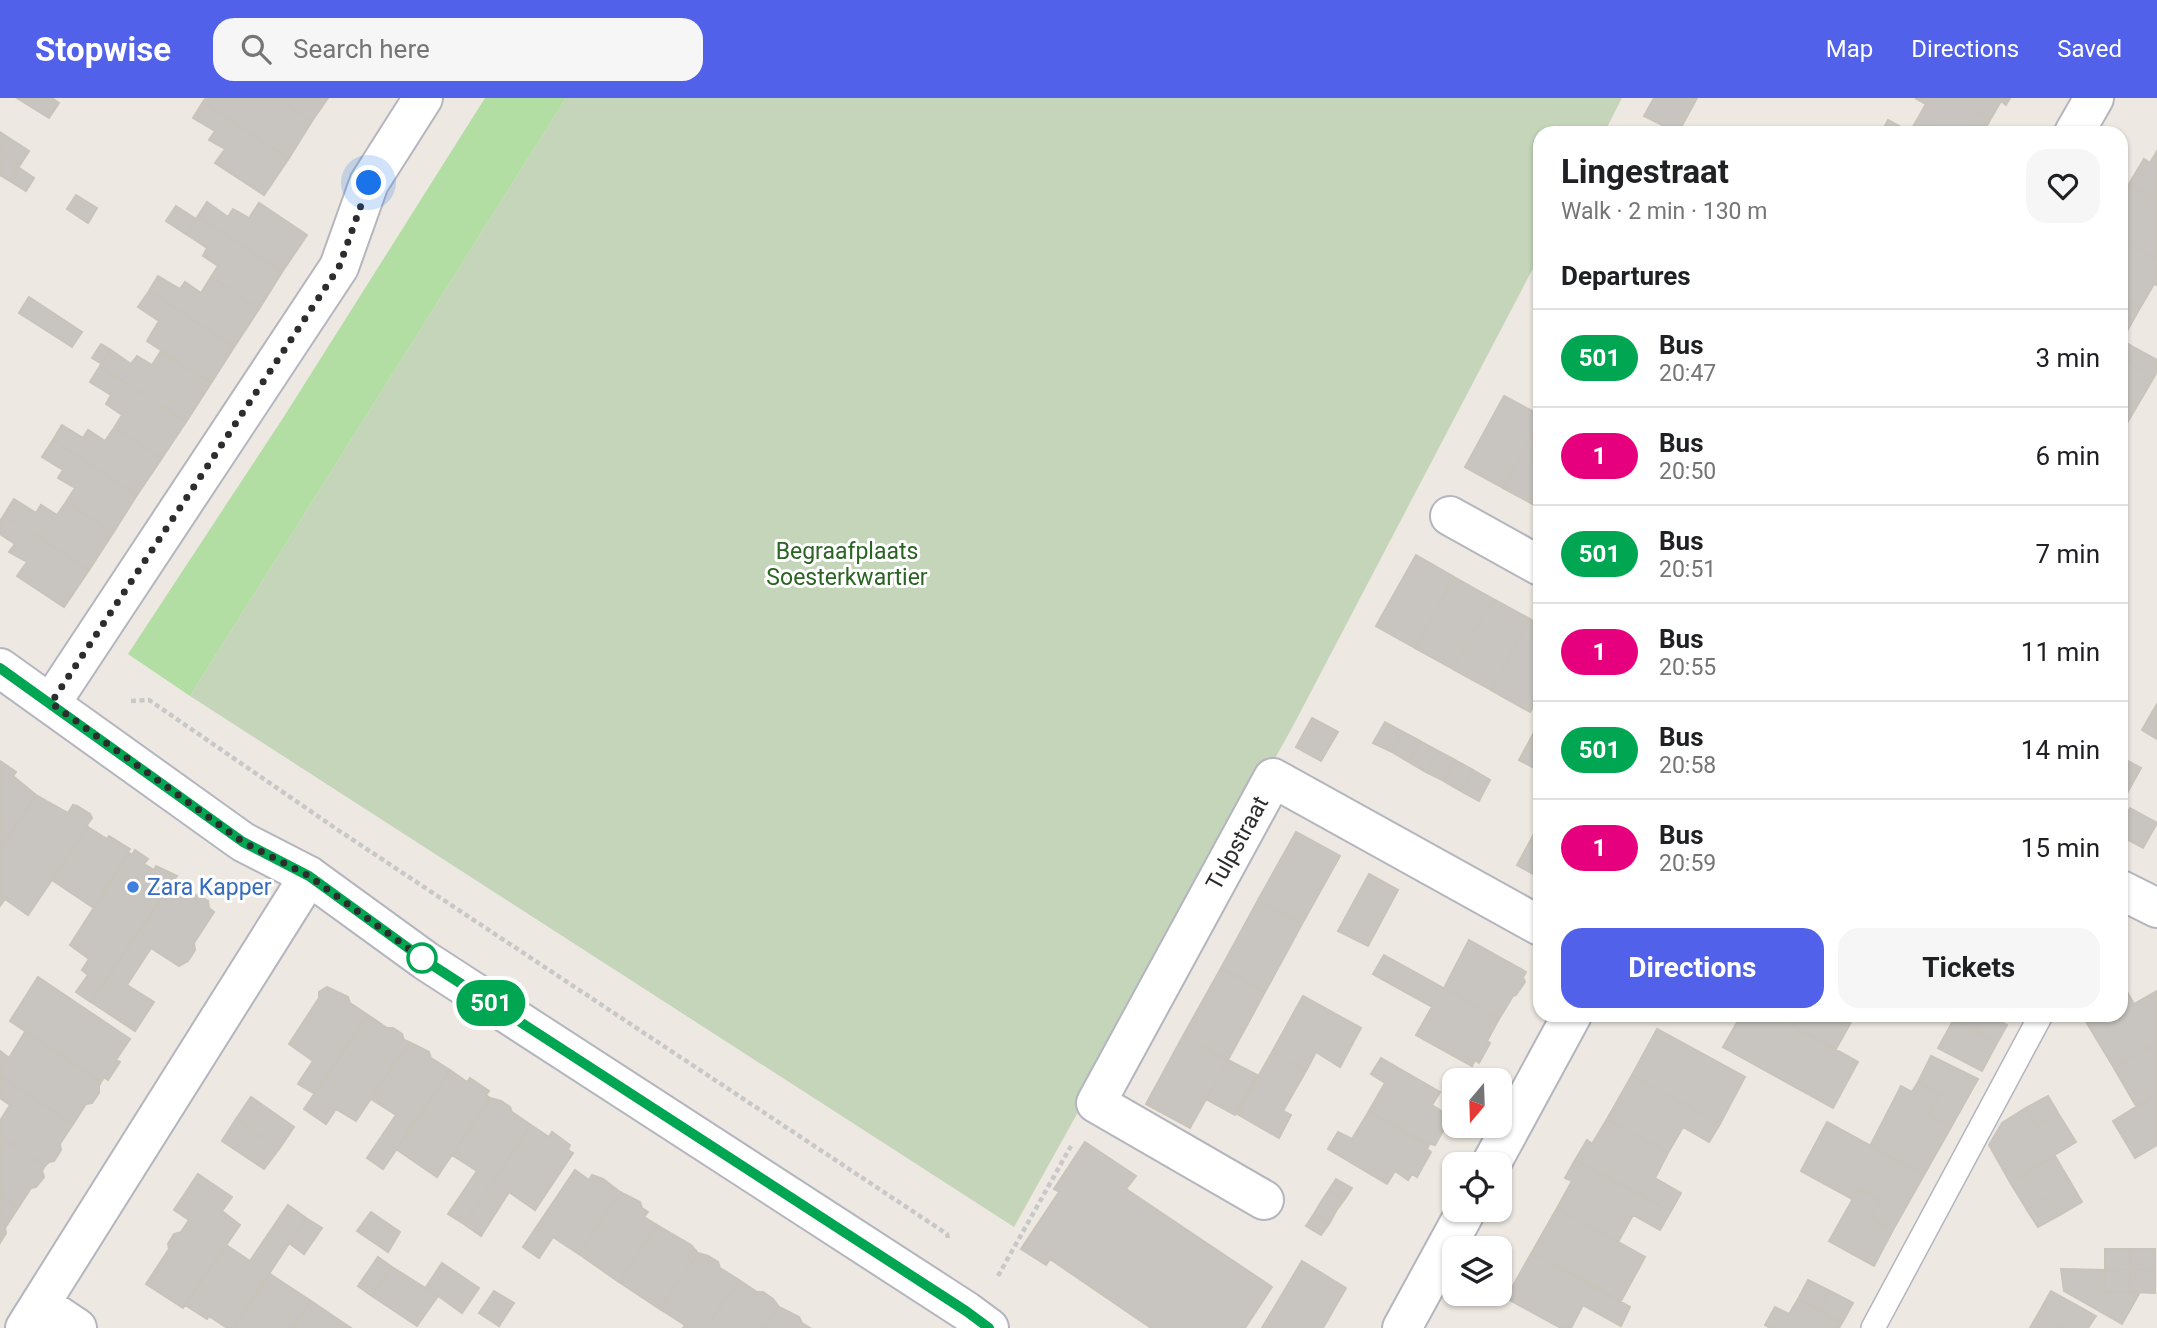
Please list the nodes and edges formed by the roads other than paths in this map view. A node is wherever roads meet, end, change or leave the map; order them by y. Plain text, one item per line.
1 (424, 98) edge
2 (2094, 98) edge
3 (2078, 126) edge
4 (1450, 516) dead end
5 (1533, 562) edge
6 (0, 668) edge
7 (51, 703) junction
8 (309, 876) junction
9 (2128, 894) edge
10 (2157, 908) edge
11 (1533, 922) edge
12 (1568, 1022) edge
13 (2037, 1022) edge
14 (1498, 1152) edge
15 (1264, 1200) dead end
16 (1460, 1222) edge
17 (33, 1316) edge
18 (976, 1319) edge
19 (77, 1328) edge
20 (1402, 1328) edge
21 (1873, 1328) edge

1 - 7 street
2 - 3 street
4 - 5 street
6 - 7 street
7 - 8 street
8 - 17 street
8 - 18 street
9 - 10 street
11 - 15 street, Tulpstraat
12 - 14 street
13 - 21 lane
16 - 20 street
17 - 19 street

